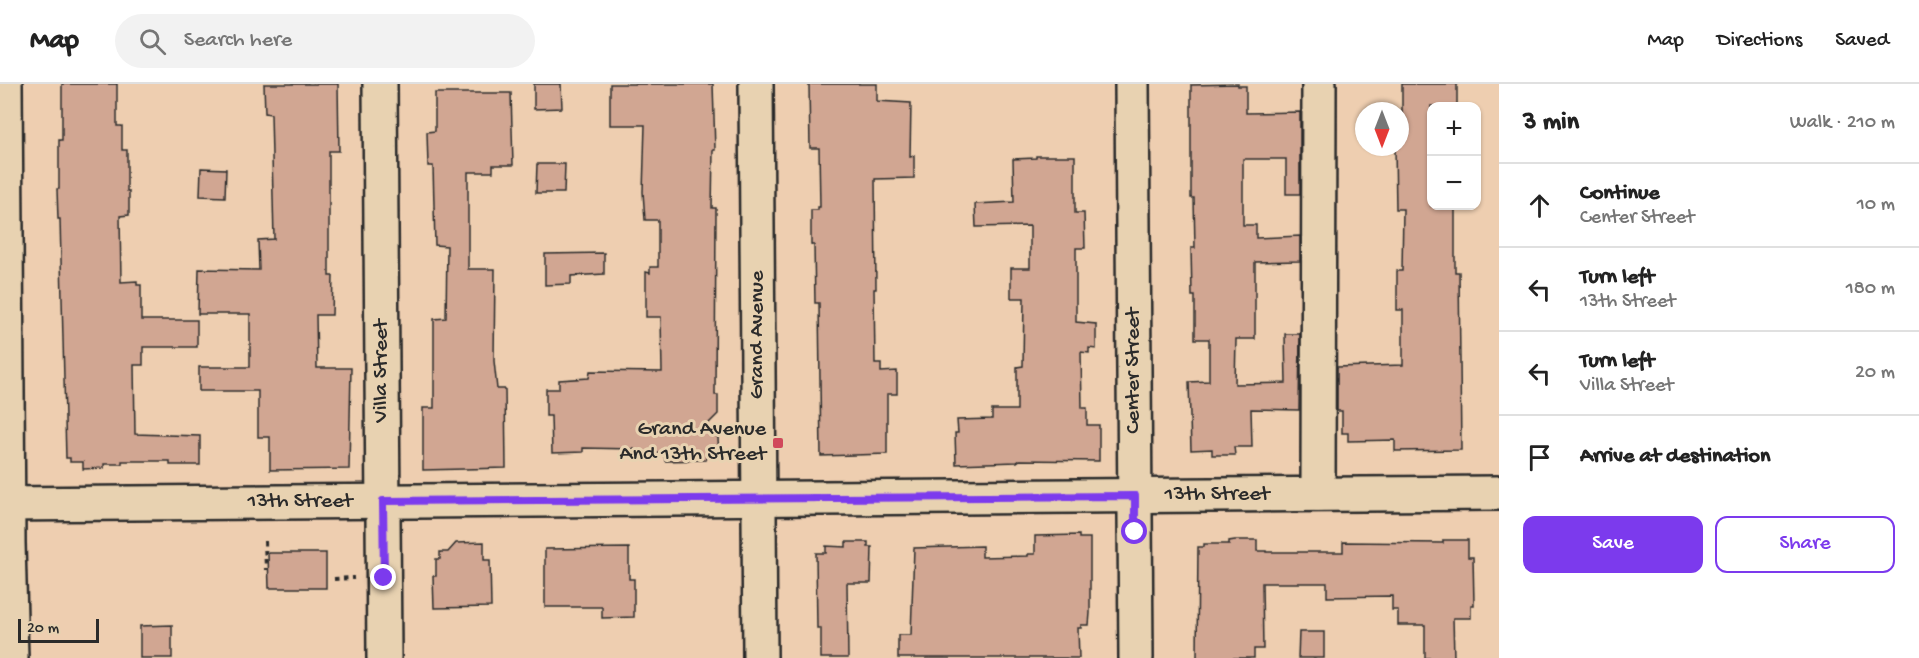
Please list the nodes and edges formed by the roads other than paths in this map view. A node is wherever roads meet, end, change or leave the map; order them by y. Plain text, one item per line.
1 (4, 84) edge
2 (380, 84) edge
3 (756, 84) edge
4 (1132, 84) edge
5 (1319, 84) edge
6 (2, 121) edge
7 (3, 173) edge
8 (1499, 493) edge
9 (1317, 494) junction
10 (1135, 496) junction
11 (759, 498) junction
12 (383, 501) junction
13 (4, 504) edge
14 (11, 658) edge
15 (384, 658) edge
16 (760, 658) edge
17 (1136, 658) edge

1 - 6 street
2 - 12 street, Villa Street
3 - 11 street, Grand Avenue
4 - 10 street, Center Street
5 - 9 street
6 - 7 street
7 - 13 street
8 - 9 street, 13th Street
9 - 10 street, 13th Street
10 - 11 street, 13th Street
10 - 17 street, Center Street
11 - 12 street, 13th Street
11 - 16 street, Grand Avenue
12 - 13 street, 13th Street
12 - 15 street, Villa Street
13 - 14 street

